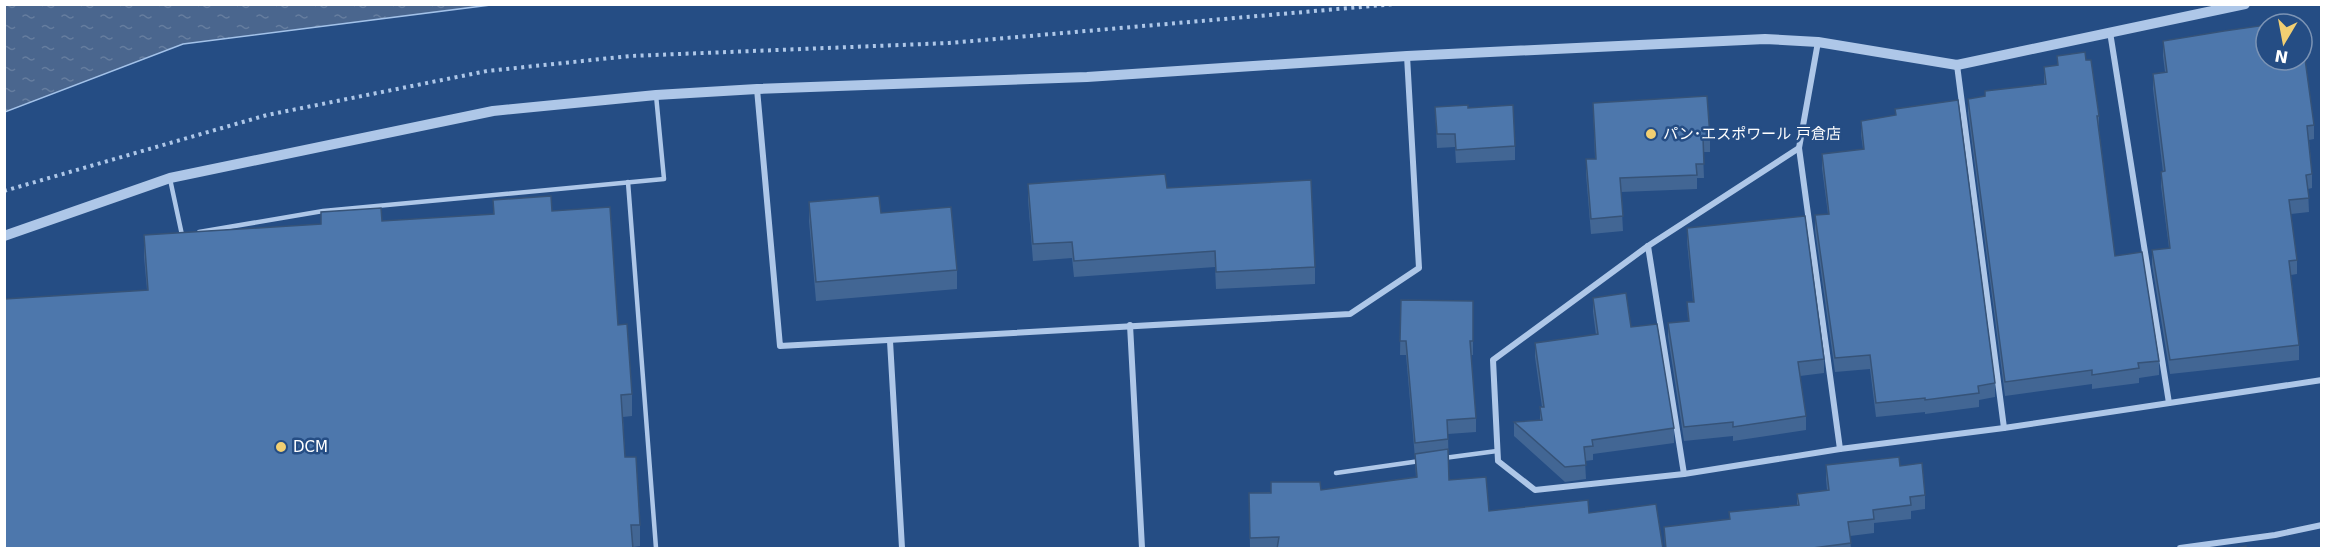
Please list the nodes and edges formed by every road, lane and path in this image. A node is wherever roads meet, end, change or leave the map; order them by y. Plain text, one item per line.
1 (2245, 4) edge
2 (2110, 32) junction
3 (1818, 42) junction
4 (1407, 56) junction
5 (1957, 65) junction
6 (757, 89) junction
7 (656, 95) junction
8 (1799, 148) junction
9 (170, 178) junction
10 (628, 182) junction
11 (4, 236) edge
12 (1648, 246) junction
13 (1130, 325) junction
14 (890, 341) junction
15 (2322, 380) edge
16 (2169, 403) junction
17 (2004, 428) junction
18 (1840, 449) junction
19 (1497, 451) junction
20 (1440, 458) edge
21 (1428, 460) edge
22 (1336, 473) dead end
23 (1684, 474) junction
24 (2322, 525) edge
25 (656, 549) edge
26 (902, 549) edge
27 (1142, 549) edge
28 (2180, 549) edge

1 - 2 street
2 - 5 street
2 - 16 street
3 - 4 street
3 - 5 street
3 - 8 street
4 - 6 street
4 - 13 street
5 - 17 street
6 - 7 street
6 - 14 street
7 - 9 street
7 - 10 lane
8 - 12 street
8 - 18 street
9 - 10 lane
9 - 11 street
10 - 25 lane
12 - 19 street
12 - 23 street
13 - 14 street
13 - 27 street
14 - 26 street
15 - 16 street
16 - 17 street
17 - 18 street
18 - 23 street
19 - 20 lane
19 - 23 street
21 - 22 lane
24 - 28 street

